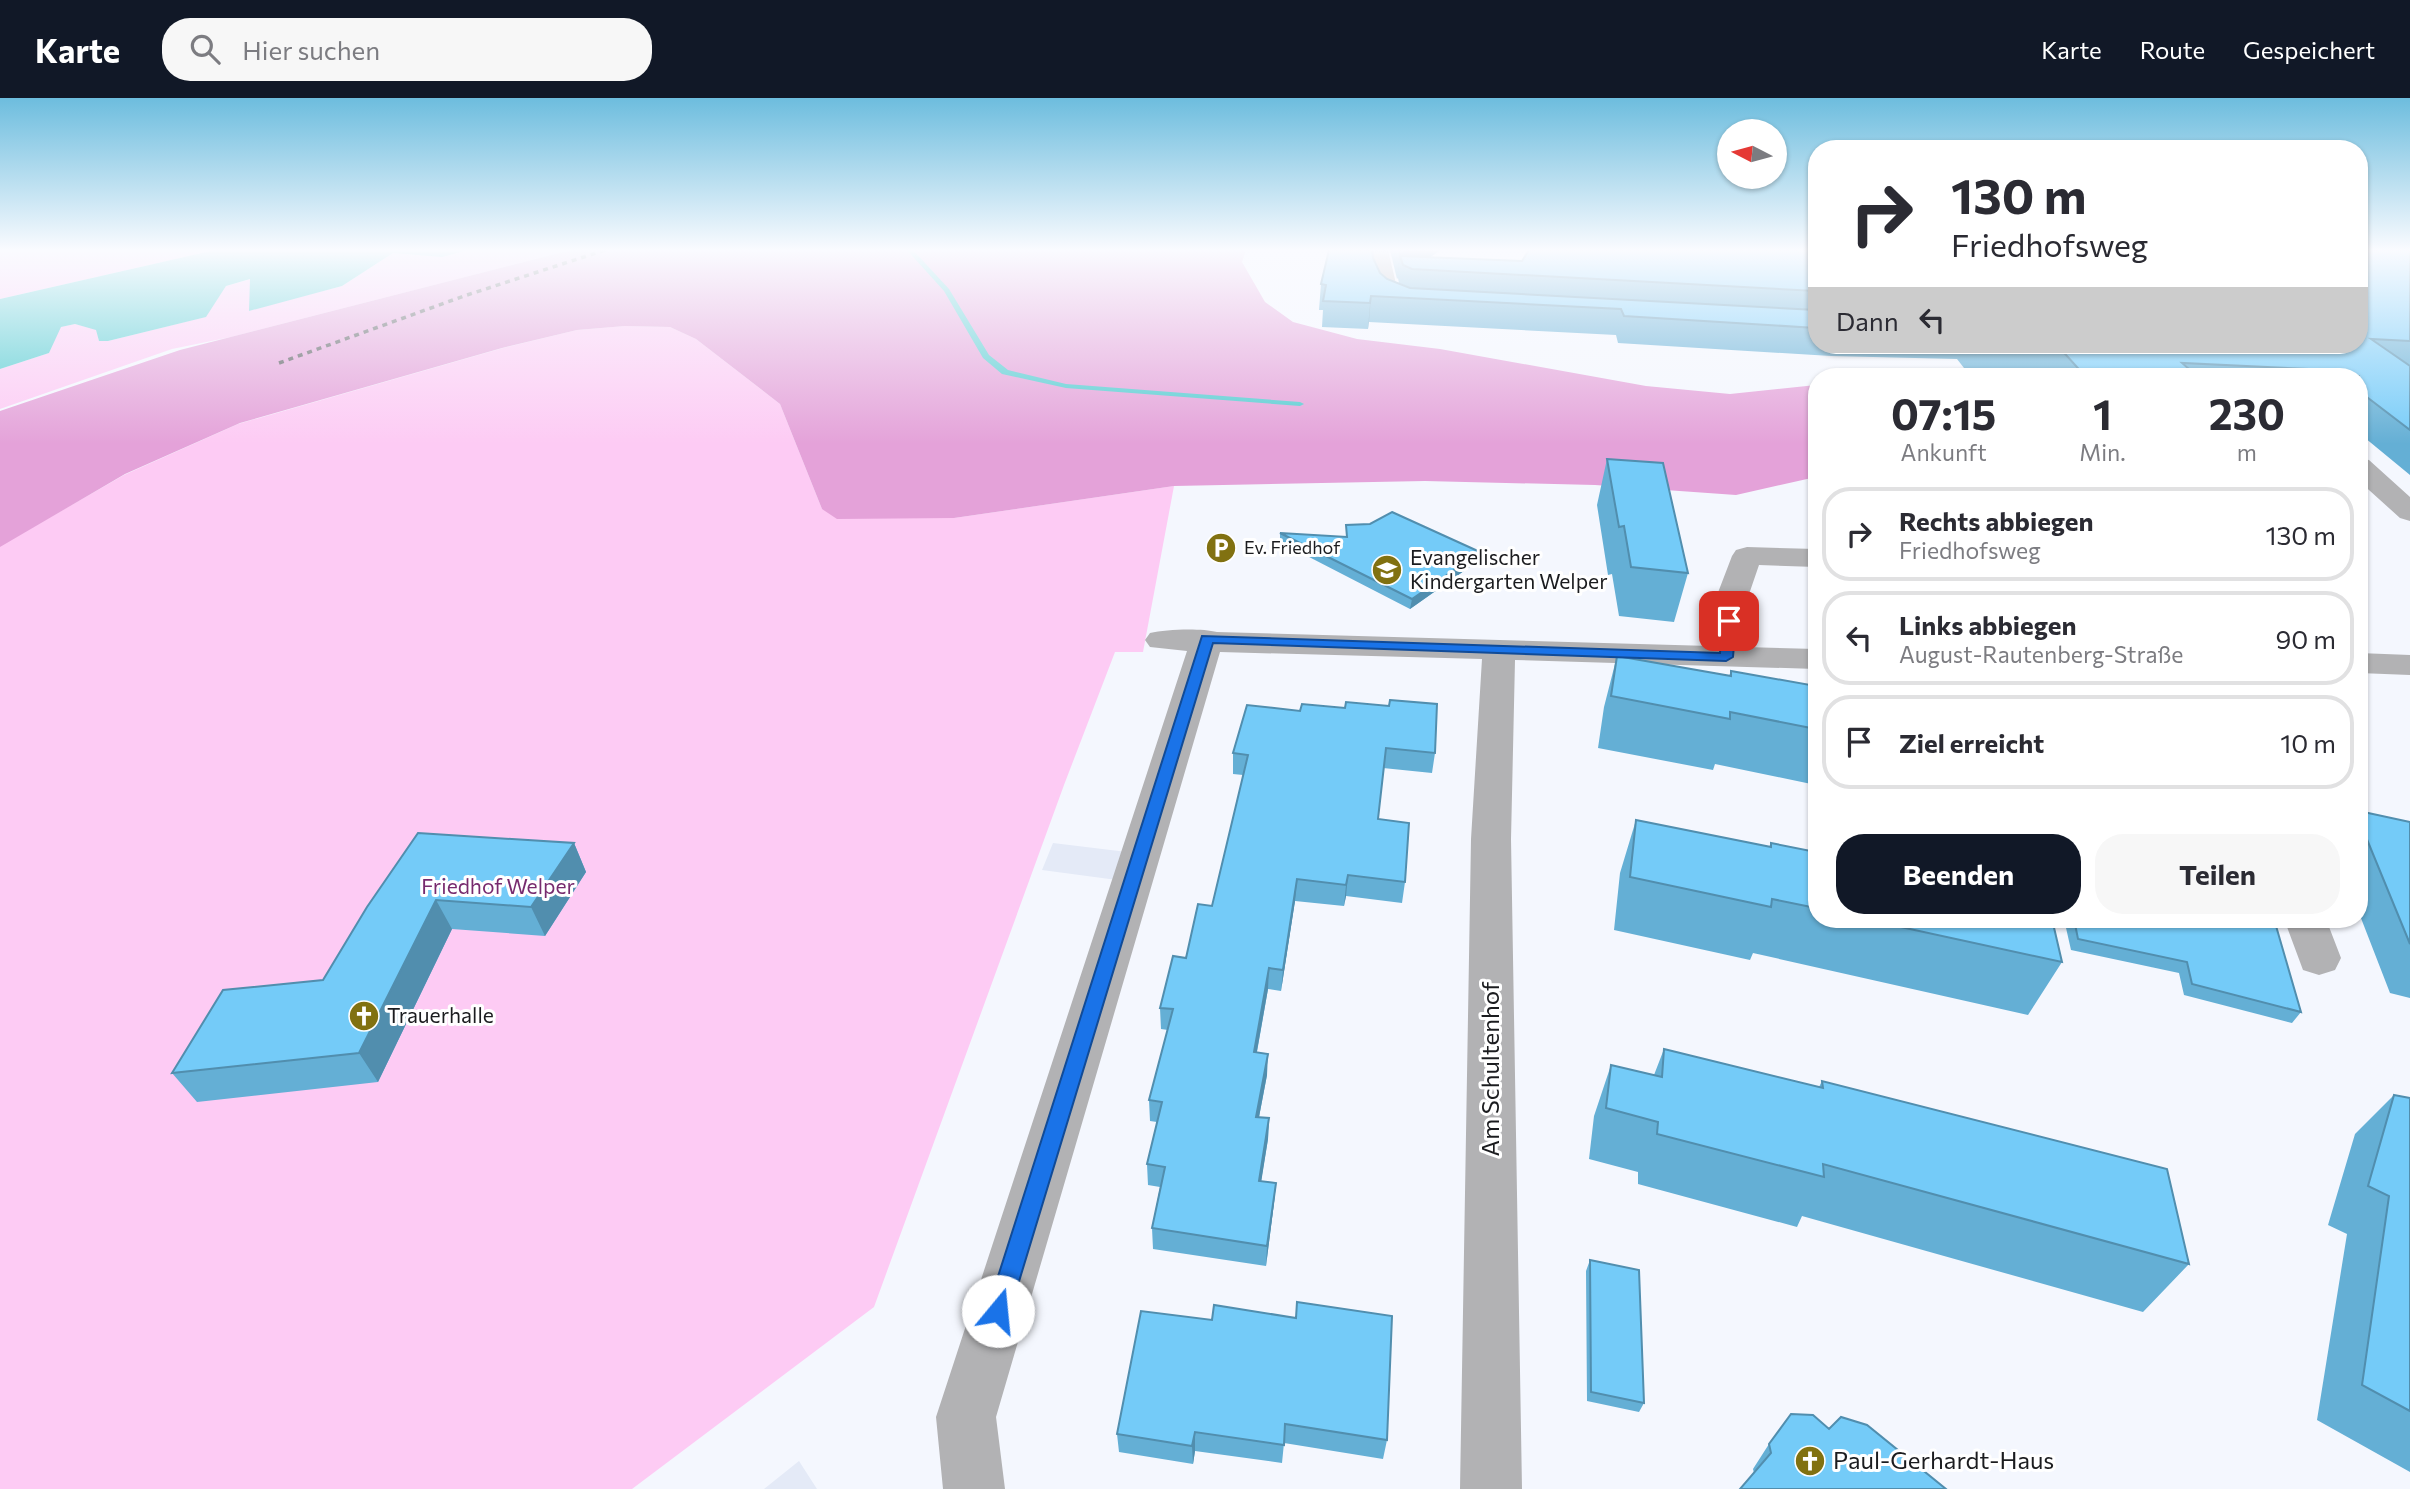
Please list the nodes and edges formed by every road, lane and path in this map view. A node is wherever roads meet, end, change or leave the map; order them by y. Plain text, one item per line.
1 (2368, 475) edge
2 (2410, 512) edge
3 (1808, 558) edge
4 (1207, 639) junction
5 (1161, 640) dead end
6 (1499, 648) junction
7 (1726, 657) junction
8 (1808, 659) edge
9 (2368, 663) edge
10 (2410, 665) edge
11 (2308, 928) edge
12 (2319, 958) dead end
13 (974, 1489) edge
14 (1492, 1489) edge

1 - 2 street
3 - 7 street
4 - 5 street
4 - 6 street
4 - 13 street
6 - 7 street
6 - 14 street, Am Schultenhof
7 - 8 street
9 - 10 street
11 - 12 street

